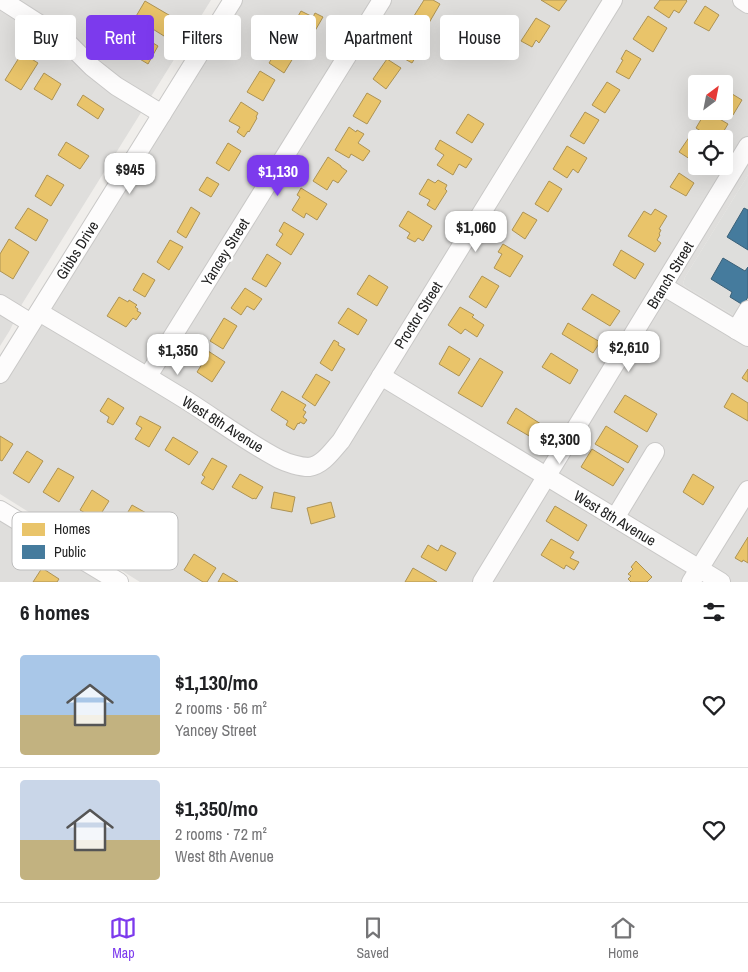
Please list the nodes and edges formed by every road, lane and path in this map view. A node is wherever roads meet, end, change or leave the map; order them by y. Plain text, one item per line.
1 (2, 0) edge
2 (233, 0) edge
3 (382, 0) edge
4 (613, 0) edge
5 (742, 0) edge
6 (748, 4) edge
7 (162, 114) junction
8 (748, 146) edge
9 (663, 286) junction
10 (0, 304) edge
11 (748, 310) edge
12 (35, 317) junction
13 (742, 333) edge
14 (0, 374) edge
15 (148, 376) junction
16 (381, 376) junction
17 (655, 452) dead end
18 (308, 467) joint
19 (547, 476) junction
20 (748, 490) edge
21 (0, 510) edge
22 (12, 518) edge
23 (616, 518) junction
24 (95, 570) edge
25 (695, 575) edge
26 (111, 580) edge
27 (482, 582) edge
28 (721, 582) edge

1 - 7 street
2 - 7 street, Gibbs Drive
3 - 15 street, Yancey Street
4 - 16 street, Proctor Street
5 - 6 street
7 - 12 street, Gibbs Drive
8 - 9 street, Branch Street
9 - 13 street
9 - 19 street, Branch Street
10 - 12 street, West 8th Avenue
11 - 13 street
12 - 14 street, Gibbs Drive
12 - 15 street, West 8th Avenue
15 - 18 street, West 8th Avenue
16 - 18 street, Proctor Street
16 - 19 street, West 8th Avenue
17 - 23 street
19 - 23 street, West 8th Avenue
19 - 27 street, Branch Street
20 - 25 street
21 - 22 street
23 - 25 street, West 8th Avenue
24 - 26 street
25 - 28 street, West 8th Avenue

